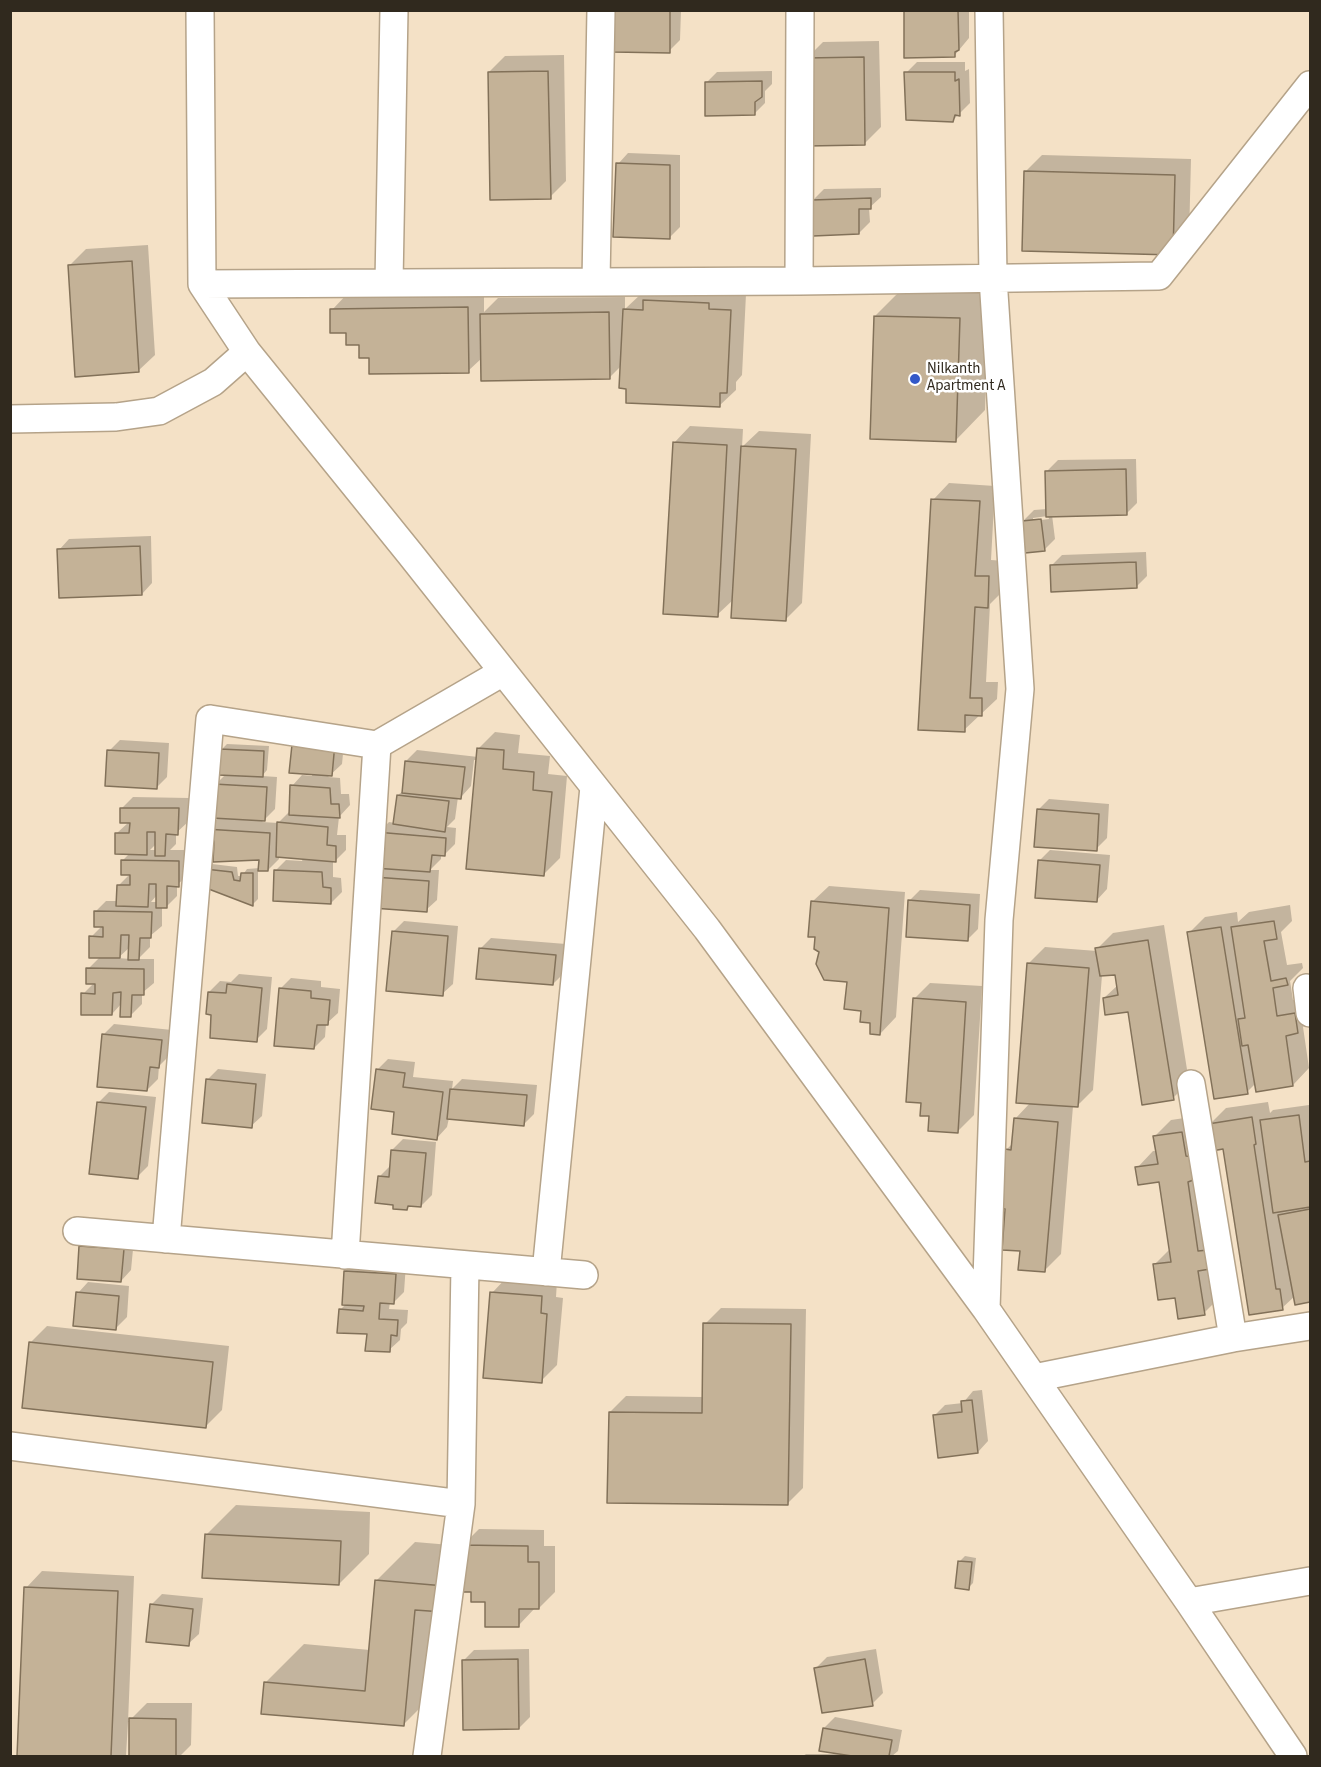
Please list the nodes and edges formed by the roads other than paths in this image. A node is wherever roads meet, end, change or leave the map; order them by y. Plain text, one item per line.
1 (200, 10) edge
2 (394, 10) edge
3 (601, 10) edge
4 (800, 10) edge
5 (989, 10) edge
6 (1311, 85) edge
7 (993, 278) junction
8 (596, 281) junction
9 (799, 281) junction
10 (388, 282) junction
11 (202, 284) junction
12 (247, 352) junction
13 (10, 419) edge
14 (503, 672) junction
15 (377, 745) junction
16 (594, 787) junction
17 (1191, 1084) dead end
18 (77, 1231) dead end
19 (166, 1239) junction
20 (345, 1254) junction
21 (465, 1265) junction
22 (546, 1272) junction
23 (584, 1275) dead end
24 (986, 1309) junction
25 (1311, 1326) edge
26 (1233, 1338) junction
27 (1034, 1378) junction
28 (10, 1446) edge
29 (461, 1504) junction
30 (1311, 1581) edge
31 (1189, 1602) junction
32 (427, 1756) edge
33 (1293, 1756) edge

1 - 11 street
2 - 10 street
3 - 8 street
4 - 9 street
5 - 7 street
6 - 7 street
7 - 9 street
7 - 24 street
8 - 9 street
8 - 10 street
10 - 11 street
11 - 12 street
12 - 13 street
12 - 14 street
14 - 15 street
14 - 16 street
15 - 19 street
15 - 20 street
16 - 22 street
16 - 24 street
17 - 26 street
18 - 19 street
19 - 20 street
20 - 21 street
21 - 22 street
21 - 29 street
22 - 23 street
24 - 27 street
25 - 26 street
26 - 27 street
27 - 31 street
28 - 29 street
29 - 32 street
30 - 31 street
31 - 33 street

